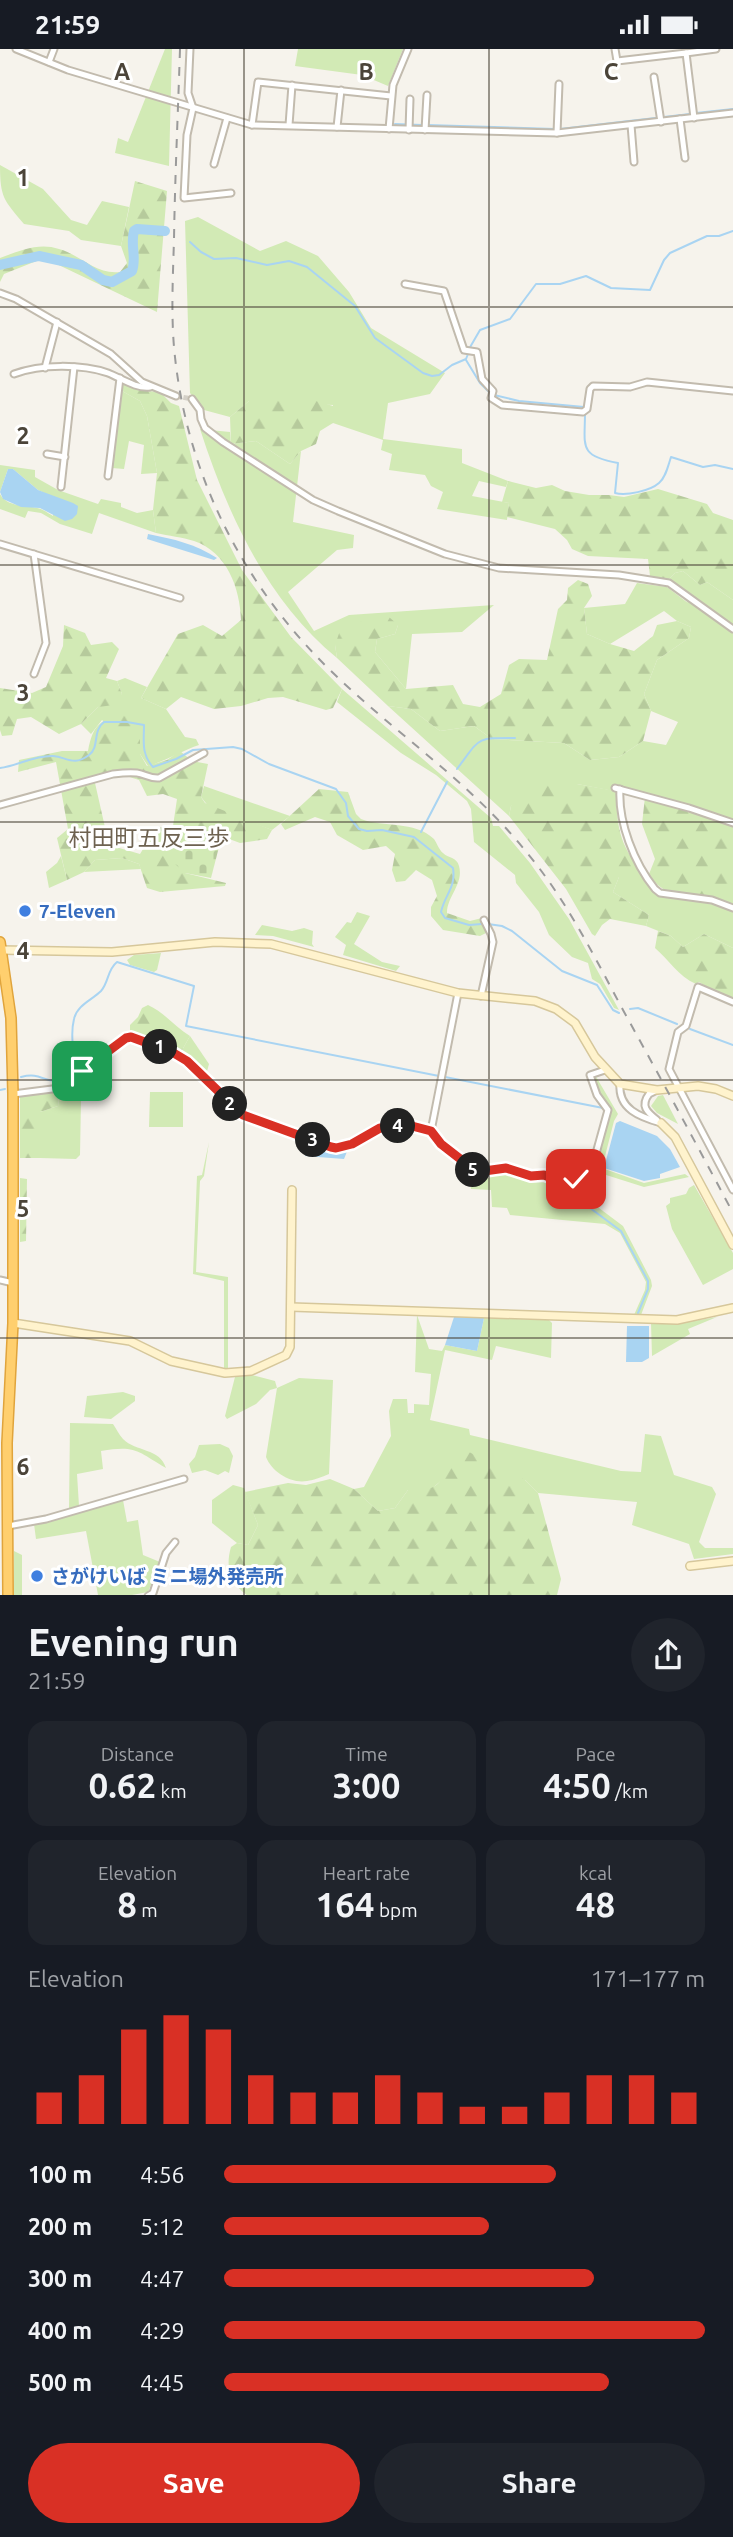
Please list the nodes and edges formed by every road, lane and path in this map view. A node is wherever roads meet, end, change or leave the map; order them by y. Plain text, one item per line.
1 (16, 49) edge
2 (54, 49) edge
3 (190, 49) edge
4 (408, 49) edge
5 (615, 49) edge
6 (716, 49) edge
7 (28, 51) edge
8 (686, 53) junction
9 (49, 62) junction
10 (654, 76) dead end
11 (559, 83) dead end
12 (292, 85) junction
13 (341, 90) junction
14 (427, 95) dead end
15 (391, 96) junction
16 (410, 99) dead end
17 (193, 108) junction
18 (733, 113) edge
19 (228, 118) junction
20 (694, 118) junction
21 (680, 119) junction
22 (661, 122) junction
23 (252, 125) junction
24 (289, 125) junction
25 (631, 125) junction
26 (337, 127) junction
27 (389, 129) junction
28 (409, 129) junction
29 (425, 130) junction
30 (557, 133) junction
31 (685, 158) dead end
32 (634, 162) dead end
33 (214, 164) dead end
34 (231, 193) dead end
35 (405, 284) dead end
36 (0, 293) edge
37 (57, 322) junction
38 (74, 367) junction
39 (44, 369) junction
40 (15, 374) dead end
41 (120, 378) junction
42 (150, 387) junction
43 (733, 391) edge
44 (176, 396) tunnel mouth
45 (191, 399) dead end
46 (47, 454) dead end
47 (65, 457) junction
48 (108, 477) dead end
49 (61, 487) dead end
50 (0, 544) edge
51 (34, 554) junction
52 (180, 598) dead end
53 (733, 629) edge
54 (34, 674) dead end
55 (204, 753) dead end
56 (0, 805) edge
57 (733, 824) edge
58 (733, 908) edge
59 (484, 920) dead end
60 (1, 946) edge
61 (458, 993) junction
62 (481, 996) junction
63 (733, 1002) edge
64 (605, 1070) junction
65 (620, 1084) junction
66 (678, 1087) junction
67 (657, 1090) junction
68 (13, 1094) junction
69 (733, 1096) edge
70 (661, 1123) junction
71 (431, 1131) junction
72 (292, 1190) dead end
73 (733, 1190) edge
74 (733, 1245) edge
75 (0, 1280) edge
76 (13, 1283) junction
77 (291, 1307) junction
78 (733, 1308) edge
79 (13, 1323) junction
80 (4, 1443) edge
81 (184, 1479) dead end
82 (8, 1526) junction
83 (175, 1542) dead end
84 (733, 1561) edge
85 (690, 1566) dead end
86 (8, 1595) edge
87 (148, 1595) edge

1 - 7 street
2 - 9 street
3 - 17 street
4 - 15 street
5 - 8 street
6 - 8 street
7 - 9 street
8 - 20 street
9 - 17 street
10 - 22 street
11 - 30 street
12 - 13 street
12 - 23 street
12 - 24 street
13 - 15 street
13 - 26 street
14 - 29 street
15 - 27 street
16 - 28 street
17 - 19 street
17 - 34 street
18 - 20 street
19 - 23 street
19 - 33 street
20 - 21 street
21 - 22 street
21 - 31 street
22 - 25 street
23 - 24 street
24 - 26 street
25 - 30 street
25 - 32 street
26 - 27 street
27 - 28 street
28 - 29 street
29 - 30 street
35 - 43 street
36 - 37 street
37 - 39 street
37 - 42 street
38 - 39 street
38 - 41 street
38 - 47 street
39 - 40 street
41 - 42 street
41 - 48 street
42 - 44 street
45 - 53 street
46 - 47 street
47 - 49 street
50 - 51 street
51 - 52 street
51 - 54 street
55 - 56 street
57 - 58 street
59 - 62 street
60 - 61 street
60 - 68 highway
61 - 62 street
61 - 71 street
62 - 64 street
63 - 66 street
64 - 65 street
64 - 71 street
65 - 67 street
65 - 70 street
66 - 67 street
66 - 69 street
66 - 73 street
67 - 70 street
68 - 71 street
68 - 76 highway
70 - 74 street
72 - 77 street
75 - 76 street
76 - 79 highway
77 - 78 street
77 - 79 street
79 - 80 highway
80 - 82 highway
81 - 82 street
82 - 86 highway
83 - 87 street
84 - 85 street

